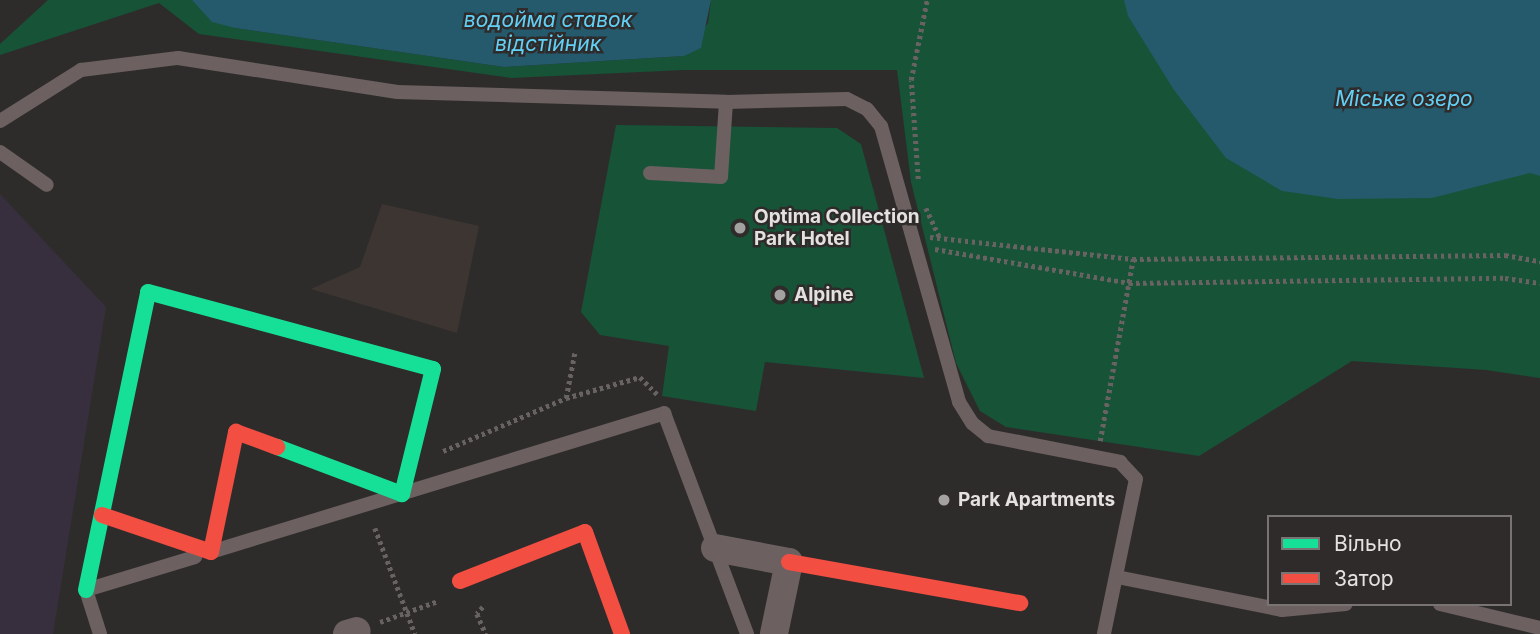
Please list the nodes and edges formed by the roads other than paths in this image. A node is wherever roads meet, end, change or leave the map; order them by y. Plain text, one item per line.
1 (726, 103) junction
2 (0, 121) edge
3 (0, 152) edge
4 (650, 173) dead end
5 (47, 185) dead end
6 (402, 494) junction
7 (102, 515) junction
8 (715, 548) junction
9 (211, 552) junction
10 (789, 562) junction
11 (1117, 577) junction
12 (460, 581) dead end
13 (86, 590) junction
14 (1020, 603) dead end
15 (1325, 606) edge
16 (1448, 606) edge
17 (1540, 628) edge
18 (100, 634) edge
19 (622, 634) edge
20 (747, 634) edge
21 (774, 634) edge
22 (1104, 634) edge

1 - 2 lane
1 - 4 lane
1 - 11 lane
3 - 5 lane
6 - 7 street
6 - 8 lane
6 - 9 lane
6 - 9 street
7 - 9 street
7 - 13 street
8 - 10 street
8 - 20 lane
9 - 13 lane
10 - 14 street
10 - 21 street
11 - 15 lane
11 - 22 lane
12 - 19 street
13 - 18 lane
16 - 17 lane

